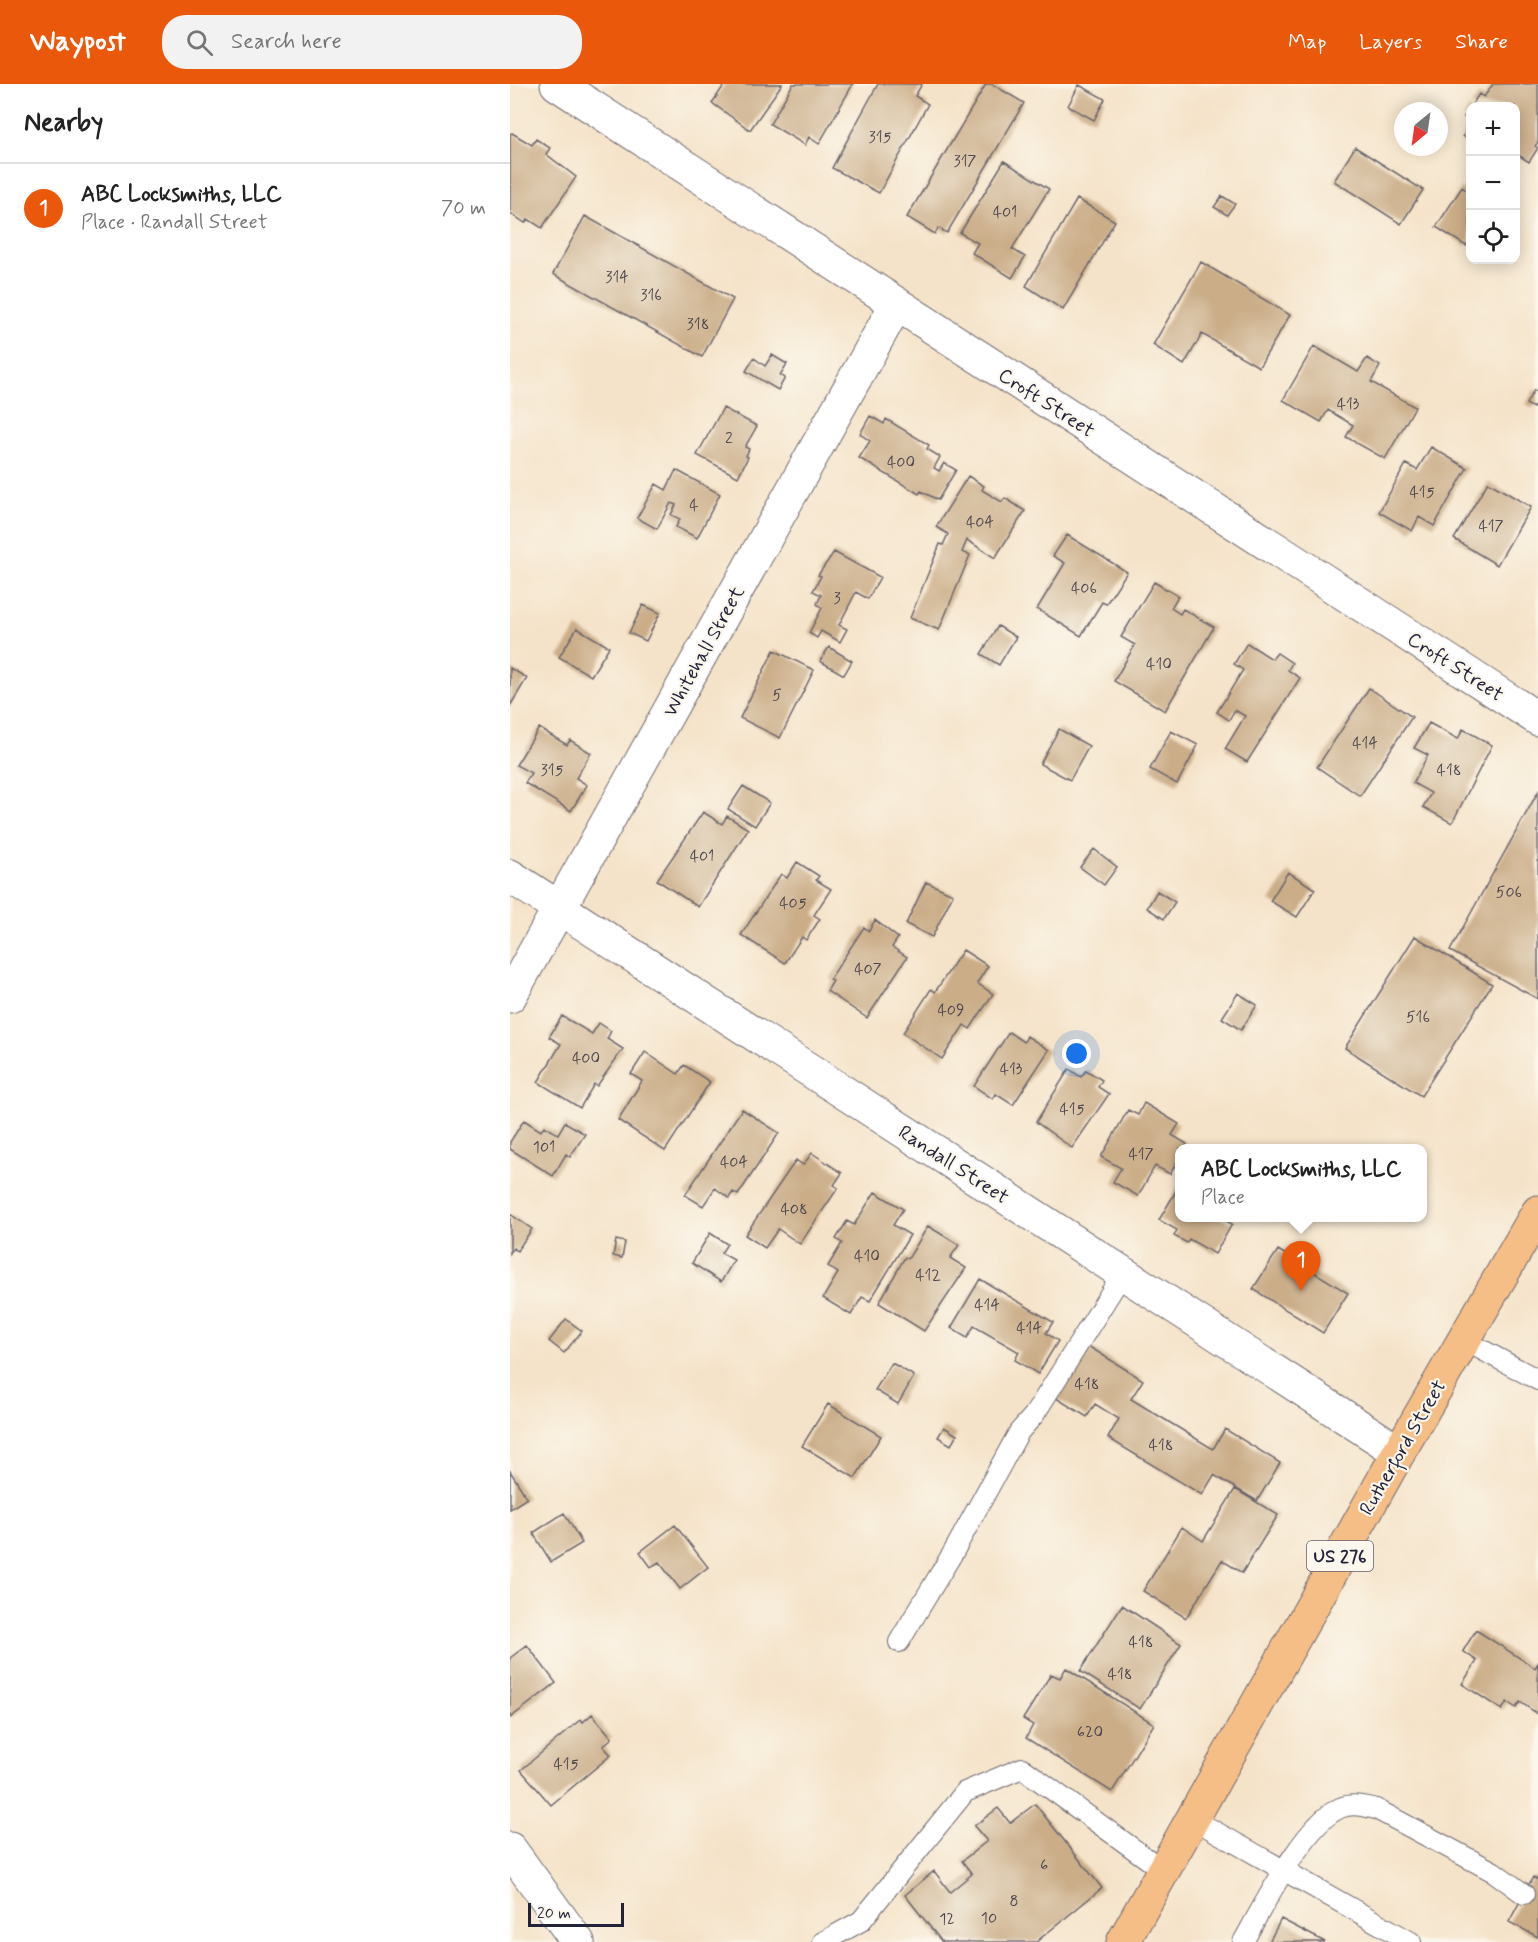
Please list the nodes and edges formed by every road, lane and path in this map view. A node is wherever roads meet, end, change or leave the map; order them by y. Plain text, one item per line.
1 (557, 84) edge
2 (896, 305) junction
3 (1538, 719) edge
4 (510, 876) edge
5 (560, 909) junction
6 (510, 996) edge
7 (1538, 1212) edge
8 (1123, 1273) junction
9 (1464, 1340) junction
10 (1538, 1380) edge
11 (1399, 1452) junction
12 (899, 1642) dead end
13 (1193, 1819) junction
14 (510, 1849) edge
15 (1283, 1869) junction
16 (1164, 1870) junction
17 (1524, 1894) dead end
18 (1402, 1940) edge
19 (578, 1942) edge
20 (823, 1942) edge
21 (1123, 1942) edge
22 (1243, 1942) edge

1 - 2 street, Croft Street
2 - 3 street, Croft Street
2 - 5 street, Whitehall Street
4 - 5 street, Randall Street
5 - 6 street, Whitehall Street
5 - 8 street, Randall Street
7 - 9 highway, Rutherford Street / US 276
8 - 11 street, Randall Street
8 - 12 lane
9 - 10 lane
9 - 11 highway, Rutherford Street / US 276
11 - 13 highway, Rutherford Street / US 276
13 - 15 lane
13 - 16 highway, Rutherford Street / US 276
14 - 19 street
15 - 17 lane
15 - 18 lane
15 - 22 lane
16 - 20 lane
16 - 21 highway, Rutherford Street / US 276

